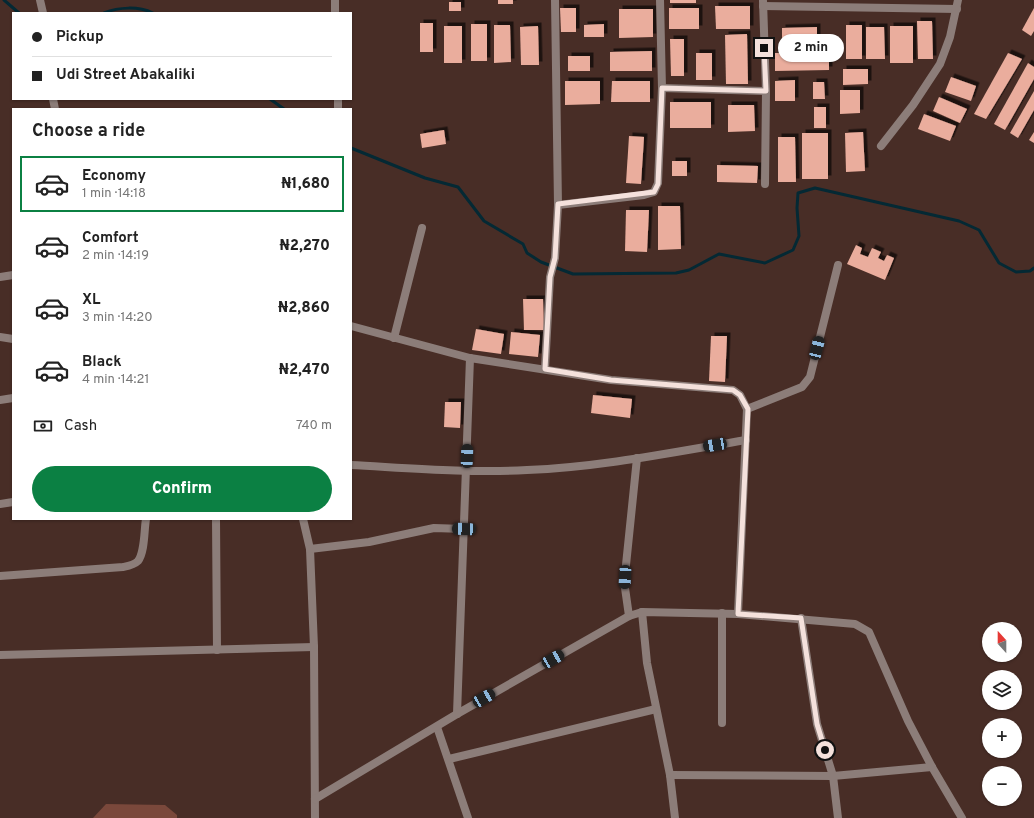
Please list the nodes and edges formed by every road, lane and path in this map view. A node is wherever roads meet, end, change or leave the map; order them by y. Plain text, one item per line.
1 (40, 0) edge
2 (335, 0) edge
3 (554, 0) edge
4 (660, 0) edge
5 (958, 0) edge
6 (763, 3) edge
7 (957, 9) junction
8 (43, 12) edge
9 (335, 12) edge
10 (662, 88) junction
11 (766, 91) junction
12 (881, 146) dead end
13 (765, 184) dead end
14 (558, 204) junction
15 (422, 228) dead end
16 (838, 265) dead end
17 (12, 275) edge
18 (0, 277) edge
19 (352, 326) edge
20 (0, 337) edge
21 (394, 338) junction
22 (12, 339) edge
23 (470, 358) junction
24 (545, 369) junction
25 (12, 398) edge
26 (0, 400) edge
27 (748, 409) junction
28 (746, 440) junction
29 (637, 458) junction
30 (352, 465) edge
31 (467, 470) junction
32 (12, 502) edge
33 (0, 504) edge
34 (146, 520) edge
35 (216, 520) edge
36 (303, 520) edge
37 (464, 529) junction
38 (310, 549) junction
39 (0, 576) edge
40 (642, 612) junction
41 (722, 613) junction
42 (738, 614) junction
43 (629, 616) junction
44 (801, 618) junction
45 (314, 647) junction
46 (216, 650) junction
47 (0, 656) edge
48 (656, 709) junction
49 (457, 714) junction
50 (722, 723) dead end
51 (437, 727) junction
52 (449, 759) junction
53 (932, 767) junction
54 (670, 775) junction
55 (832, 776) junction
56 (316, 799) junction
57 (315, 818) edge
58 (468, 818) edge
59 (675, 818) edge
60 (838, 818) edge
61 (962, 818) edge

1 - 8 street
2 - 9 street
3 - 14 street
4 - 10 street
5 - 7 street
6 - 7 street
6 - 11 street
7 - 12 street
10 - 11 street
10 - 14 street
11 - 13 street
14 - 24 street
15 - 21 street
16 - 27 street
17 - 18 street
19 - 21 street
20 - 22 street
21 - 23 street
23 - 24 street
23 - 31 street
24 - 27 street
25 - 26 street
27 - 28 street
28 - 29 street
28 - 42 street
29 - 31 street
29 - 43 street
30 - 31 street
31 - 37 street
32 - 33 street
34 - 39 street
35 - 46 street
36 - 38 street
37 - 38 street
37 - 49 street
38 - 45 street
40 - 41 street
40 - 43 street
40 - 48 street
41 - 42 street
41 - 50 street
42 - 44 street
43 - 49 street
44 - 53 street
44 - 55 street
45 - 46 street
45 - 56 street
46 - 47 street
48 - 52 street
48 - 54 street
49 - 51 street
51 - 52 street
51 - 56 street
52 - 58 street
53 - 55 street
53 - 61 street
54 - 55 street
54 - 59 street
55 - 60 street
56 - 57 street

